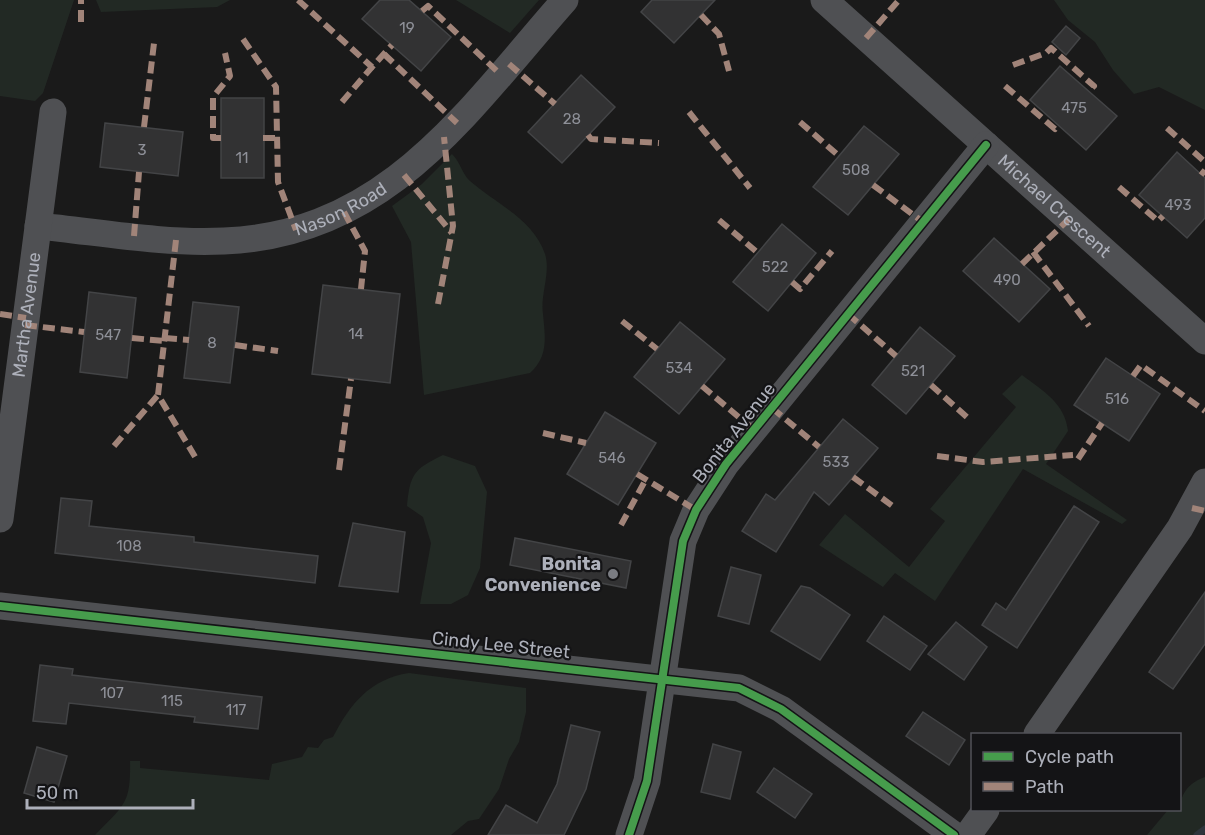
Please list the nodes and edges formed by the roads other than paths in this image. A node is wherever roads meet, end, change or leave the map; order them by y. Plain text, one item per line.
1 (565, 0) edge
2 (824, 0) edge
3 (53, 112) dead end
4 (986, 145) junction
5 (38, 226) junction
6 (1205, 341) edge
7 (1205, 482) edge
8 (0, 519) edge
9 (0, 606) edge
10 (663, 677) junction
11 (1038, 733) edge
12 (985, 811) edge
13 (629, 835) edge
14 (954, 835) edge
15 (968, 835) edge

1 - 5 street, Nason Road
2 - 4 street, Michael Crescent
3 - 5 street, Martha Avenue
4 - 6 street, Michael Crescent
4 - 10 street, Bonita Avenue
5 - 8 street, Martha Avenue
7 - 11 street
9 - 10 street, Cindy Lee Street
10 - 13 street, Bonita Avenue
10 - 14 street, Cindy Lee Street
12 - 15 street

